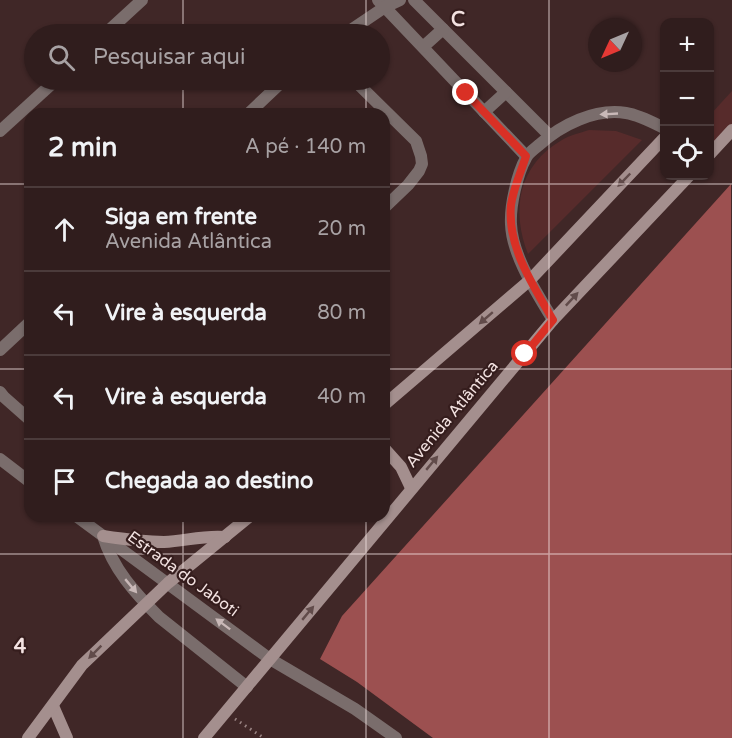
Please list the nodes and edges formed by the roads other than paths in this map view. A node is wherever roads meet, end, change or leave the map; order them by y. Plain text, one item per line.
1 (142, 0) edge
2 (400, 0) edge
3 (414, 0) edge
4 (381, 4) edge
5 (116, 24) edge
6 (357, 24) edge
7 (443, 29) junction
8 (423, 47) junction
9 (45, 90) edge
10 (273, 90) edge
11 (364, 90) edge
12 (506, 92) junction
13 (25, 108) edge
14 (254, 108) edge
15 (382, 108) edge
16 (24, 109) edge
17 (484, 112) junction
18 (390, 115) edge
19 (660, 126) edge
20 (732, 130) edge
21 (0, 131) edge
22 (549, 135) junction
23 (660, 142) edge
24 (714, 150) edge
25 (526, 156) junction
26 (685, 180) edge
27 (390, 202) edge
28 (530, 280) junction
29 (553, 320) junction
30 (24, 328) edge
31 (0, 350) edge
32 (0, 392) edge
33 (390, 400) edge
34 (24, 415) edge
35 (390, 455) edge
36 (0, 459) edge
37 (24, 477) edge
38 (411, 488) junction
39 (390, 513) edge
40 (84, 522) edge
41 (243, 522) edge
42 (383, 522) edge
43 (103, 536) junction
44 (225, 537) junction
45 (168, 583) junction
46 (147, 605) junction
47 (270, 658) junction
48 (247, 687) junction
49 (53, 706) junction
50 (30, 738) edge
51 (67, 738) edge
52 (204, 738) edge
53 (396, 738) edge

1 - 5 street
2 - 4 street
3 - 7 street
4 - 6 street
4 - 8 street
7 - 8 street
7 - 12 street
8 - 17 street
9 - 13 street
10 - 14 street
11 - 15 street
12 - 17 street
12 - 22 street
16 - 21 street
17 - 25 street
18 - 27 street
19 -> 22 street
20 - 24 street
22 - 25 street
23 -> 28 street
25 - 28 street
29 -> 26 street, Avenida Atlântica
28 - 29 street
28 -> 33 street
38 -> 29 street, Avenida Atlântica
30 - 31 street
32 - 34 street
35 - 38 street
36 - 37 street
39 -> 38 street, Avenida Atlântica
40 - 43 street, Estrada do Jaboti
41 - 44 street
47 -> 42 street, Avenida Atlântica
43 - 44 street
43 - 45 street, Estrada do Jaboti
43 -> 46 street
44 - 45 street
45 - 46 street
47 -> 45 street, Estrada do Jaboti
46 - 48 street
46 -> 49 street
47 - 48 street, Avenida Atlântica
47 - 53 street, Estrada do Jaboti
48 - 52 street, Avenida Atlântica
49 - 50 street
49 - 51 street

